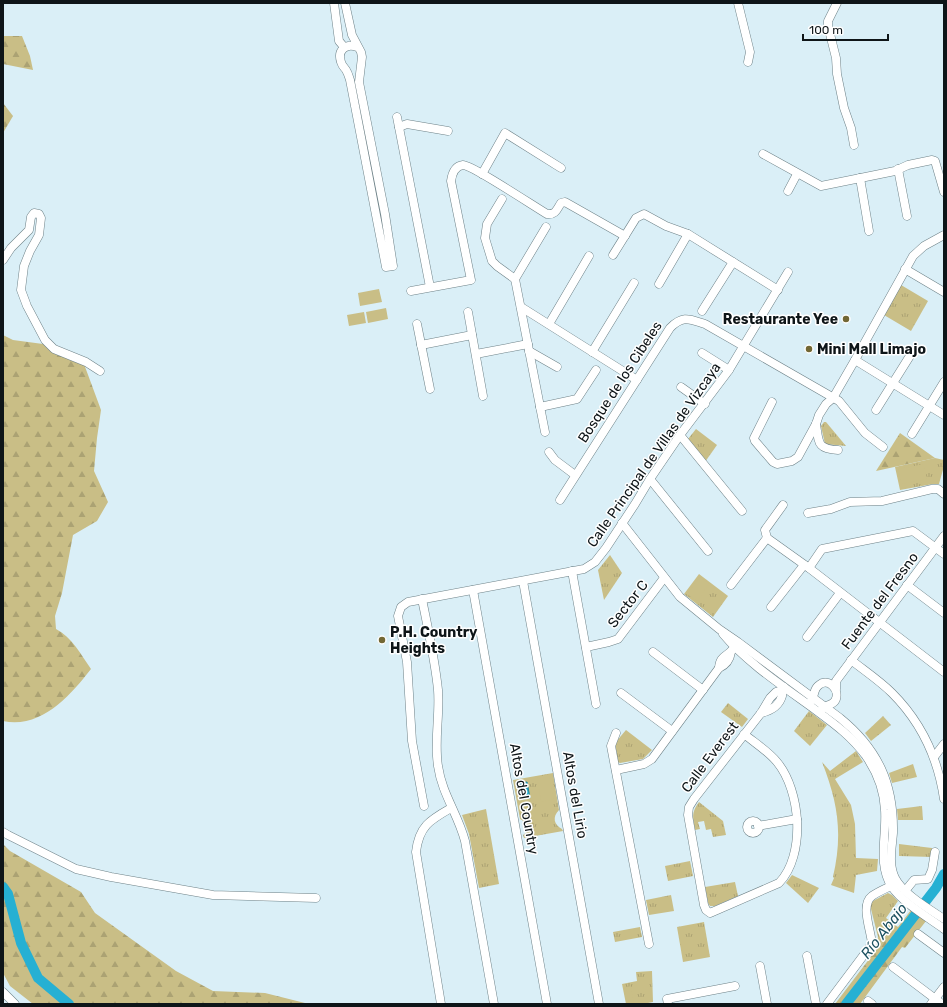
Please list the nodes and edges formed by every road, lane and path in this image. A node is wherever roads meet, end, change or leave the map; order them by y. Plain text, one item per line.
1 (334, 3) edge
2 (345, 3) edge
3 (738, 3) edge
4 (837, 3) edge
5 (344, 47) junction
6 (358, 47) junction
7 (748, 62) dead end
8 (361, 66) junction
9 (346, 69) junction
10 (397, 117) dead end
11 (367, 121) junction
12 (358, 123) junction
13 (399, 127) junction
14 (448, 131) dead end
15 (854, 145) dead end
16 (763, 154) dead end
17 (561, 168) dead end
18 (372, 169) junction
19 (898, 169) junction
20 (482, 174) junction
21 (798, 174) junction
22 (860, 178) junction
23 (788, 191) dead end
24 (944, 192) edge
25 (502, 198) dead end
26 (381, 215) junction
27 (907, 216) dead end
28 (546, 227) dead end
29 (870, 230) dead end
30 (688, 234) junction
31 (944, 235) edge
32 (625, 236) junction
33 (613, 255) dead end
34 (589, 256) dead end
35 (3, 260) edge
36 (733, 262) junction
37 (906, 269) junction
38 (788, 272) dead end
39 (515, 279) junction
40 (634, 283) dead end
41 (659, 284) dead end
42 (430, 287) junction
43 (778, 290) junction
44 (411, 291) dead end
45 (944, 292) edge
46 (521, 307) junction
47 (468, 312) dead end
48 (529, 312) junction
49 (702, 312) dead end
50 (417, 324) dead end
51 (549, 324) junction
52 (524, 325) junction
53 (472, 335) junction
54 (421, 345) junction
55 (743, 346) junction
56 (528, 347) junction
57 (913, 350) dead end
58 (592, 352) junction
59 (702, 353) dead end
60 (476, 354) junction
61 (855, 360) junction
62 (556, 367) dead end
63 (596, 370) dead end
64 (729, 370) junction
65 (100, 371) dead end
66 (637, 380) junction
67 (944, 382) edge
68 (892, 383) junction
69 (680, 387) dead end
70 (430, 389) dead end
71 (483, 396) dead end
72 (833, 398) junction
73 (772, 402) dead end
74 (705, 404) junction
75 (930, 406) junction
76 (540, 407) junction
77 (876, 410) dead end
78 (944, 415) edge
79 (816, 424) junction
80 (545, 432) dead end
81 (912, 434) dead end
82 (680, 435) junction
83 (883, 447) dead end
84 (838, 450) dead end
85 (549, 452) dead end
86 (575, 475) junction
87 (650, 479) junction
88 (944, 494) edge
89 (560, 500) dead end
90 (783, 505) dead end
91 (742, 511) dead end
92 (808, 513) dead end
93 (622, 523) junction
94 (944, 536) edge
95 (767, 538) junction
96 (935, 548) junction
97 (708, 551) dead end
98 (944, 554) edge
99 (806, 566) junction
100 (572, 571) junction
101 (664, 578) junction
102 (523, 581) junction
103 (731, 585) dead end
104 (907, 585) junction
105 (473, 590) junction
106 (840, 593) junction
107 (422, 599) junction
108 (771, 607) dead end
109 (944, 613) edge
110 (879, 623) junction
111 (807, 637) dead end
112 (586, 647) junction
113 (734, 647) junction
114 (653, 652) dead end
115 (851, 660) junction
116 (944, 672) edge
117 (789, 680) junction
118 (833, 684) junction
119 (783, 688) junction
120 (703, 690) junction
121 (621, 693) dead end
122 (811, 702) junction
123 (596, 704) dead end
124 (822, 710) junction
125 (672, 731) junction
126 (616, 733) dead end
127 (744, 734) junction
128 (944, 744) edge
129 (934, 757) junction
130 (616, 770) junction
131 (944, 799) edge
132 (424, 806) dead end
133 (451, 808) junction
134 (797, 819) junction
135 (758, 826) dead end
136 (3, 832) edge
137 (935, 852) dead end
138 (894, 884) junction
139 (908, 896) junction
140 (316, 898) dead end
141 (931, 914) junction
142 (944, 919) edge
143 (944, 928) edge
144 (918, 934) dead end
145 (649, 944) dead end
146 (944, 953) edge
147 (806, 956) dead end
148 (760, 966) dead end
149 (893, 966) dead end
150 (735, 986) dead end
151 (944, 987) edge
152 (3, 992) edge
153 (816, 1000) edge
154 (936, 1002) edge
155 (828, 1003) edge
156 (15, 1004) edge
157 (441, 1004) edge
158 (494, 1004) edge
159 (547, 1004) edge
160 (600, 1004) edge
161 (668, 1004) edge
162 (767, 1004) edge

1 - 5 street
2 - 6 street
3 - 7 street
4 - 15 street
5 - 6 street
5 - 9 street
6 - 8 street
8 - 9 street
8 - 11 street
9 - 12 street
10 - 13 street
11 - 12 street
11 - 18 street
12 - 18 street
13 - 14 street
13 - 42 street
16 - 21 street
17 - 20 street
18 - 26 street
19 - 22 street
19 - 24 street
19 - 27 street
20 - 32 street
20 - 42 street
21 - 22 street
21 - 23 street
22 - 29 street
25 - 39 street
26 - 26 street
28 - 39 street
30 - 32 street
30 - 36 street
30 - 41 street
31 - 37 street
32 - 33 street
34 - 51 street
35 - 65 street
36 - 43 street
36 - 49 street
37 - 45 street
37 - 61 street
38 - 43 street, Calle Principal de Villas de Vizcaya
39 - 46 street
40 - 58 street
42 - 44 street
43 - 55 street, Calle Principal de Villas de Vizcaya
46 - 48 street
46 - 52 street
47 - 53 street
48 - 51 street
48 - 52 street
50 - 54 street
51 - 58 street
52 - 56 street
53 - 54 street
53 - 60 street
54 - 70 street
55 - 64 street, Calle Principal de Villas de Vizcaya
55 - 66 street, Bosque de los Cibeles
55 - 72 street
56 - 60 street
56 - 62 street
56 - 76 street
57 - 68 street
58 - 66 street
59 - 64 street
60 - 71 street
61 - 68 street
61 - 72 street
63 - 76 street
64 - 74 street, Calle Principal de Villas de Vizcaya
66 - 86 street, Bosque de los Cibeles
67 - 75 street
68 - 75 street
68 - 77 street
69 - 74 street
72 - 79 street
72 - 83 street
73 - 79 street
74 - 82 street, Calle Principal de Villas de Vizcaya
75 - 78 street
75 - 81 street
76 - 80 street
79 - 84 street
82 - 87 street, Calle Principal de Villas de Vizcaya
82 - 91 street
85 - 86 street
86 - 89 street, Bosque de los Cibeles
87 - 93 street, Calle Principal de Villas de Vizcaya
87 - 97 street
88 - 92 street
90 - 95 street
93 - 100 street, Calle Principal de Villas de Vizcaya
93 - 101 street
94 - 96 street, Fuente del Fresno
95 - 99 street
95 - 103 street
96 - 98 street
96 - 99 street
96 - 104 street, Fuente del Fresno
99 - 106 street
99 - 108 street
100 - 102 street, Calle Principal de Villas de Vizcaya
100 - 112 street
101 - 112 street, Sector C
101 - 113 street
102 - 105 street, Calle Principal de Villas de Vizcaya
102 - 160 street, Altos del Lirio
104 - 109 street
104 - 110 street, Fuente del Fresno
105 - 107 street, Calle Principal de Villas de Vizcaya
105 - 159 street, Altos del Country
106 - 110 street
106 - 111 street
107 - 132 street, Calle Principal de Villas de Vizcaya
107 - 133 street
110 - 115 street, Fuente del Fresno
110 - 116 street
112 - 123 street
113 - 117 street
113 - 119 street
113 - 120 street
114 - 120 street
115 - 118 street, Fuente del Fresno
115 - 129 street
117 - 119 street, Calle Everest
117 - 122 street
118 - 122 street, Fuente del Fresno
118 - 124 street, Fuente del Fresno
119 - 122 street
119 - 127 street, Calle Everest
120 - 125 street
121 - 125 street
122 - 124 street
124 - 138 street
125 - 130 street
126 - 130 street
127 - 134 street
127 - 134 street, Calle Everest
128 - 129 street
129 - 131 street
130 - 145 street
133 - 157 street
133 - 158 street
134 - 135 street
136 - 140 street
137 - 139 street
138 - 139 street
138 - 155 street
139 - 141 street
141 - 142 street
141 - 143 street
144 - 146 street
147 - 153 street
148 - 162 street
149 - 154 street
150 - 161 street
151 - 154 street
152 - 156 street
153 - 155 street

